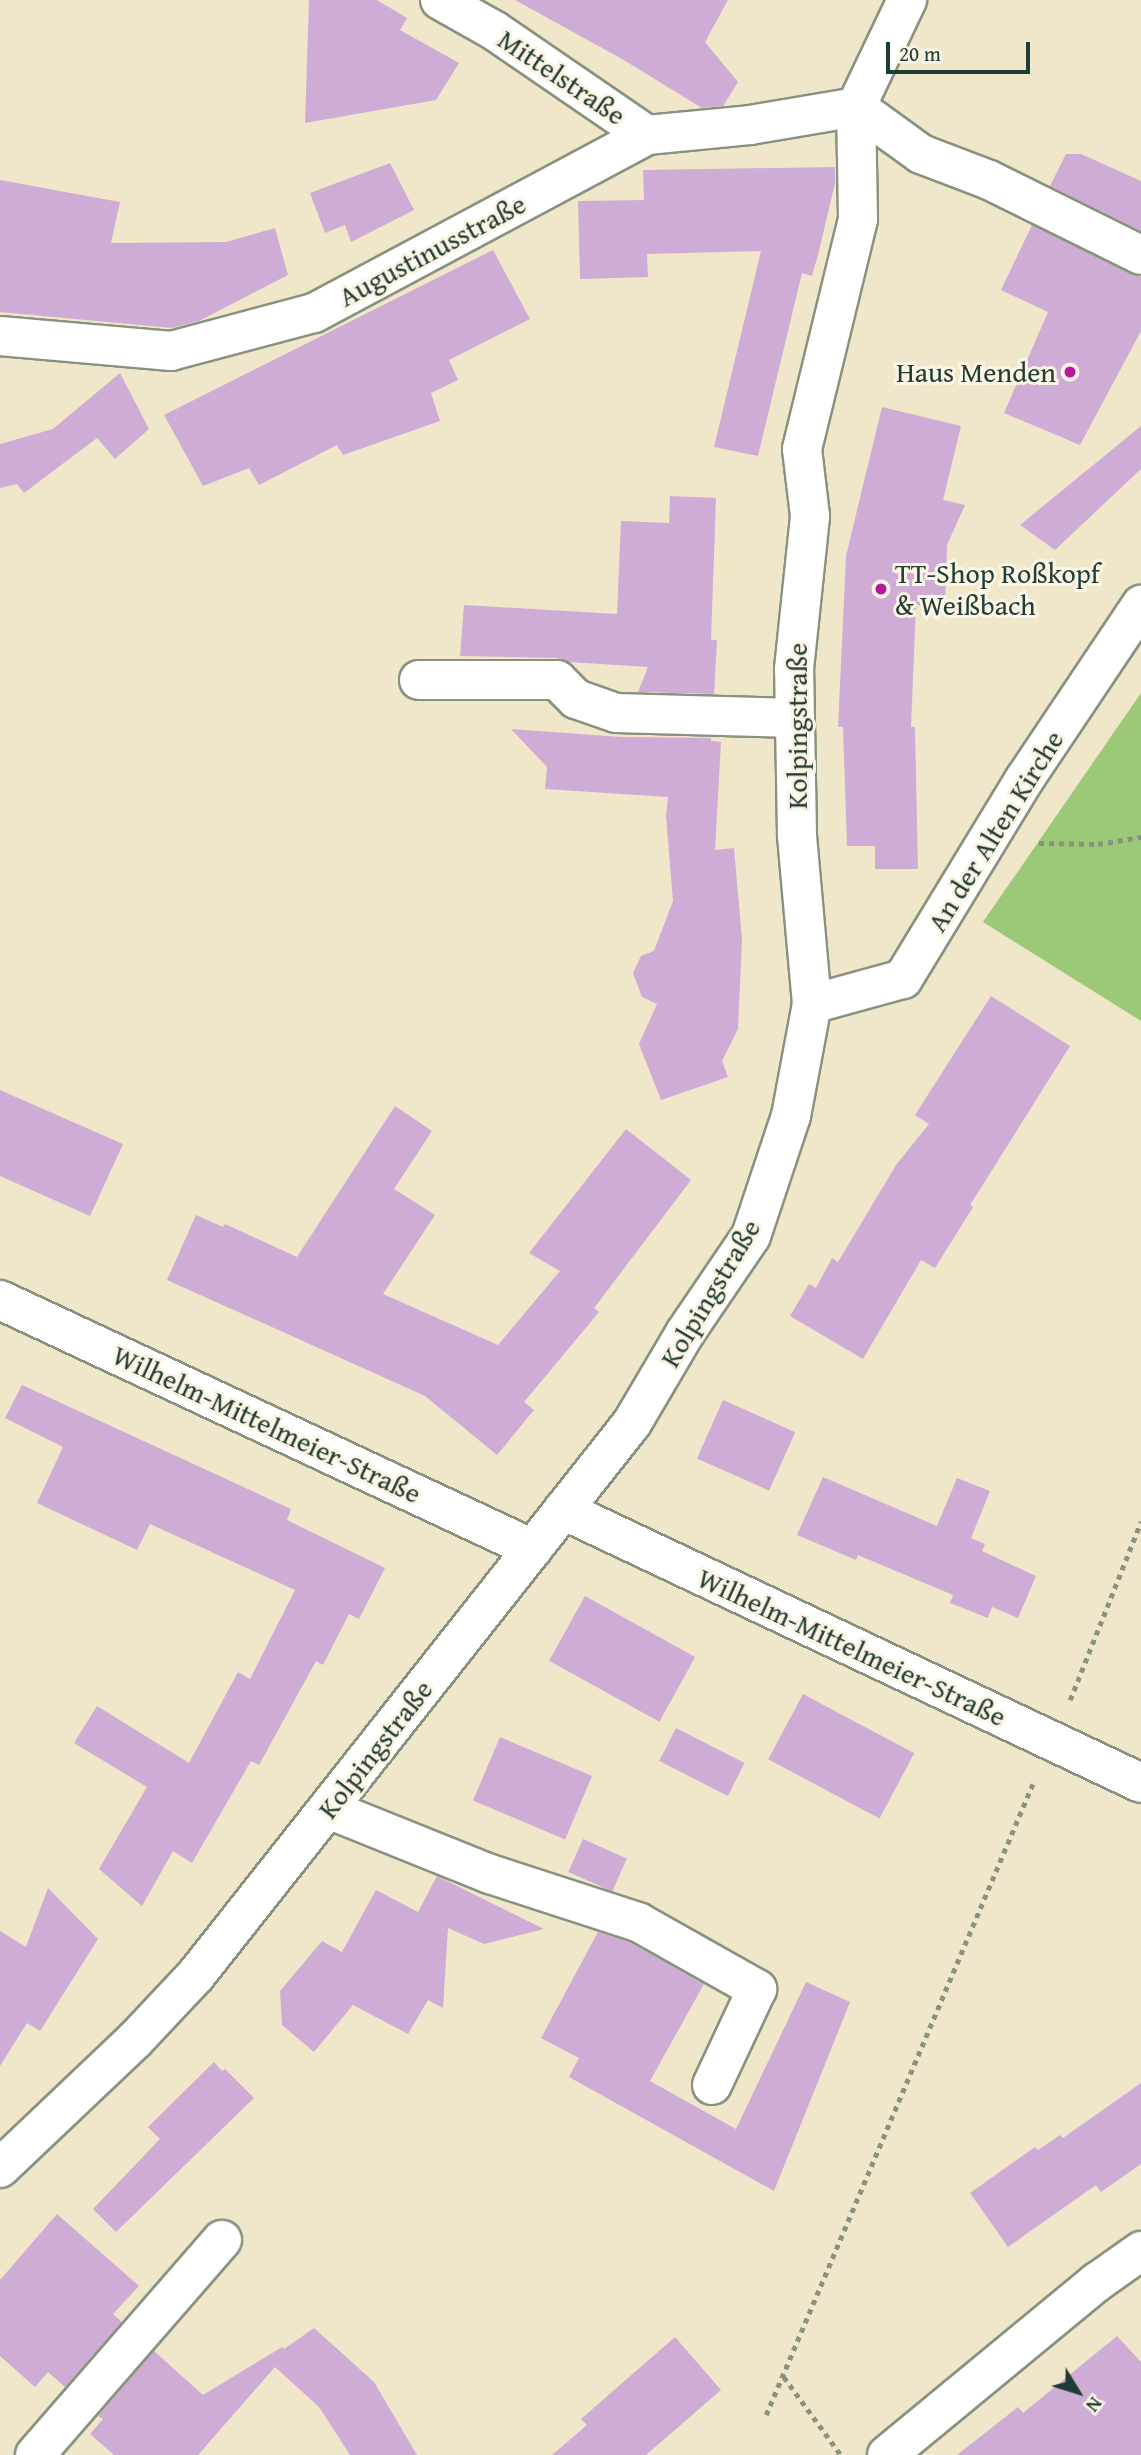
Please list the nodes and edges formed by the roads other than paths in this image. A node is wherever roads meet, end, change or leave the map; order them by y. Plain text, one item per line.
1 (440, 0) edge
2 (907, 0) edge
3 (856, 107) junction
4 (647, 135) junction
5 (1141, 255) edge
6 (0, 336) edge
7 (1141, 605) edge
8 (419, 680) dead end
9 (795, 718) junction
10 (811, 1004) junction
11 (0, 1300) edge
12 (563, 1510) junction
13 (533, 1549) junction
14 (1141, 1783) edge
15 (328, 1808) junction
16 (712, 2085) dead end
17 (0, 2168) edge
18 (222, 2240) dead end
19 (1141, 2251) edge
20 (35, 2455) edge
21 (887, 2455) edge

1 - 4 street, Mittelstraße
2 - 3 street
3 - 4 street, Augustinusstraße
3 - 5 street
3 - 9 street, Kolpingstraße
4 - 6 street, Augustinusstraße
7 - 10 street, An der Alten Kirche
8 - 9 street
9 - 10 street, Kolpingstraße
10 - 12 street, Kolpingstraße
11 - 13 street, Wilhelm-Mittelmeier-Straße
12 - 13 street, Kolpingstraße
12 - 14 street, Wilhelm-Mittelmeier-Straße
13 - 15 street, Kolpingstraße
15 - 16 street
15 - 17 street, Kolpingstraße
18 - 20 street
19 - 21 street

